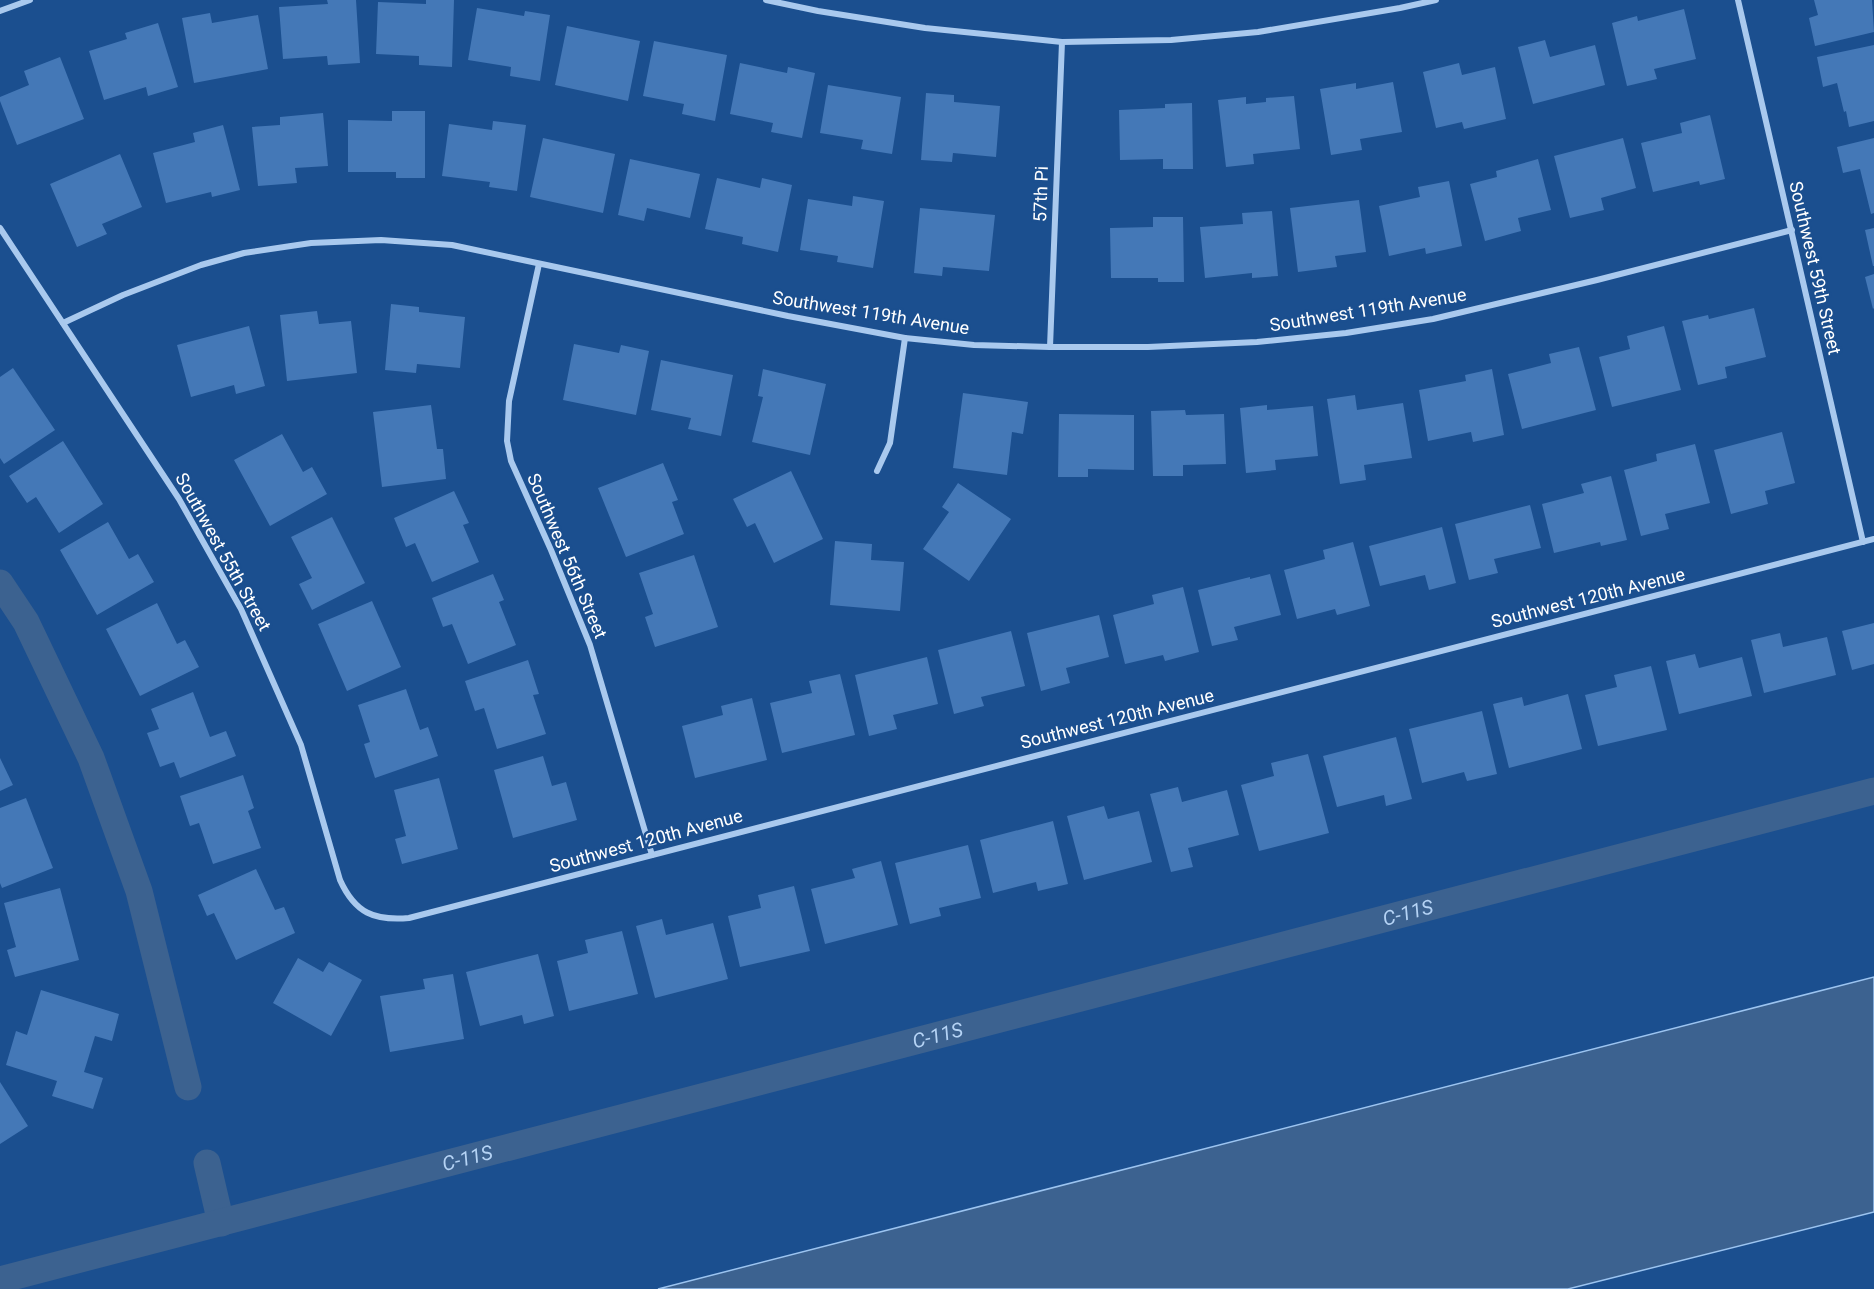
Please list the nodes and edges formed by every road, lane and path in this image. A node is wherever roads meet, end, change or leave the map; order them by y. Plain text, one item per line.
1 (30, 0) edge
2 (766, 0) edge
3 (1436, 0) edge
4 (1738, 0) edge
5 (0, 11) edge
6 (1062, 42) junction
7 (0, 228) edge
8 (1792, 230) junction
9 (539, 264) junction
10 (63, 323) junction
11 (905, 338) junction
12 (1050, 347) junction
13 (878, 471) dead end
14 (1874, 539) edge
15 (1863, 542) junction
16 (652, 855) junction
17 (367, 914) joint

1 - 5 street
2 - 6 street
3 - 6 street
4 - 8 street, Southwest 59th Street
6 - 12 street, 57th Pi
7 - 10 street, Southwest 55th Street
8 - 12 street, Southwest 119th Avenue
8 - 15 street, Southwest 59th Street
9 - 10 street, Southwest 119th Avenue
9 - 11 street, Southwest 119th Avenue
9 - 16 street, Southwest 56th Street
10 - 17 street, Southwest 55th Street
11 - 12 street, Southwest 119th Avenue
11 - 13 street
14 - 15 street, Southwest 120th Avenue
15 - 16 street, Southwest 120th Avenue
16 - 17 street, Southwest 120th Avenue

